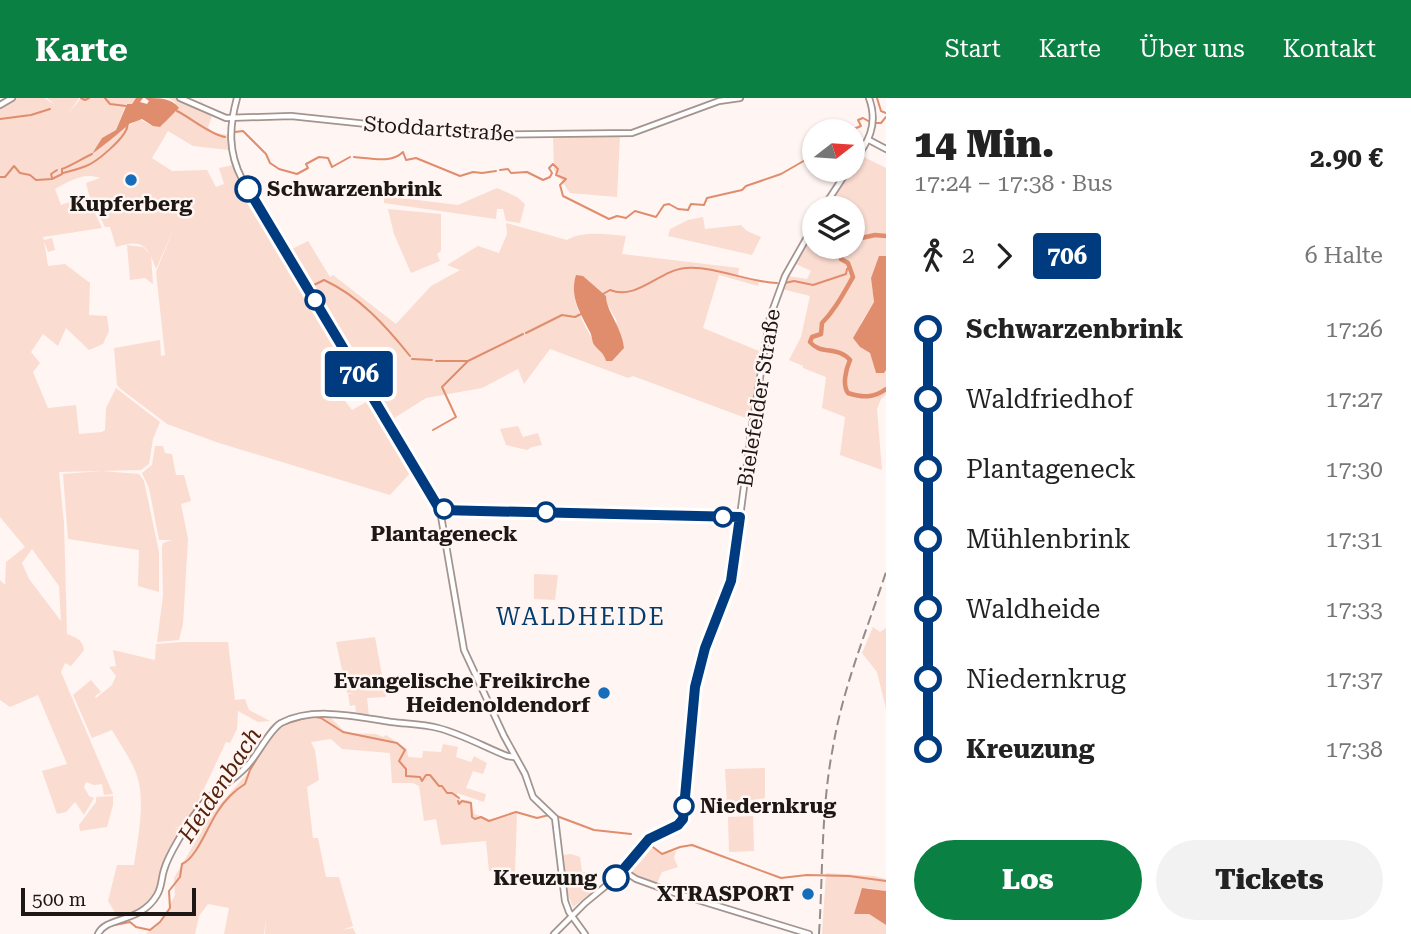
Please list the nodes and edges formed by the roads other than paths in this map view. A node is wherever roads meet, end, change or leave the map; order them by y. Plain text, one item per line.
1 (12, 98) edge
2 (180, 98) edge
3 (237, 98) edge
4 (740, 98) edge
5 (869, 98) edge
6 (0, 105) edge
7 (232, 118) junction
8 (869, 140) junction
9 (865, 146) edge
10 (886, 149) edge
11 (802, 246) edge
12 (515, 757) junction
13 (624, 870) junction
14 (573, 917) junction
15 (99, 933) edge
16 (554, 934) edge
17 (585, 934) edge
18 (809, 934) edge

1 - 6 main road
2 - 7 main road, Stoddartstraße
3 - 7 main road
4 - 7 main road, Stoddartstraße
5 - 8 main road
7 - 12 main road
8 - 9 main road
8 - 10 main road
11 - 13 main road, Bielefelder Straße
12 - 14 main road
12 - 15 main road
13 - 14 main road, Bielefelder Straße
13 - 18 main road
14 - 16 main road, Bielefelder Straße
14 - 17 main road

